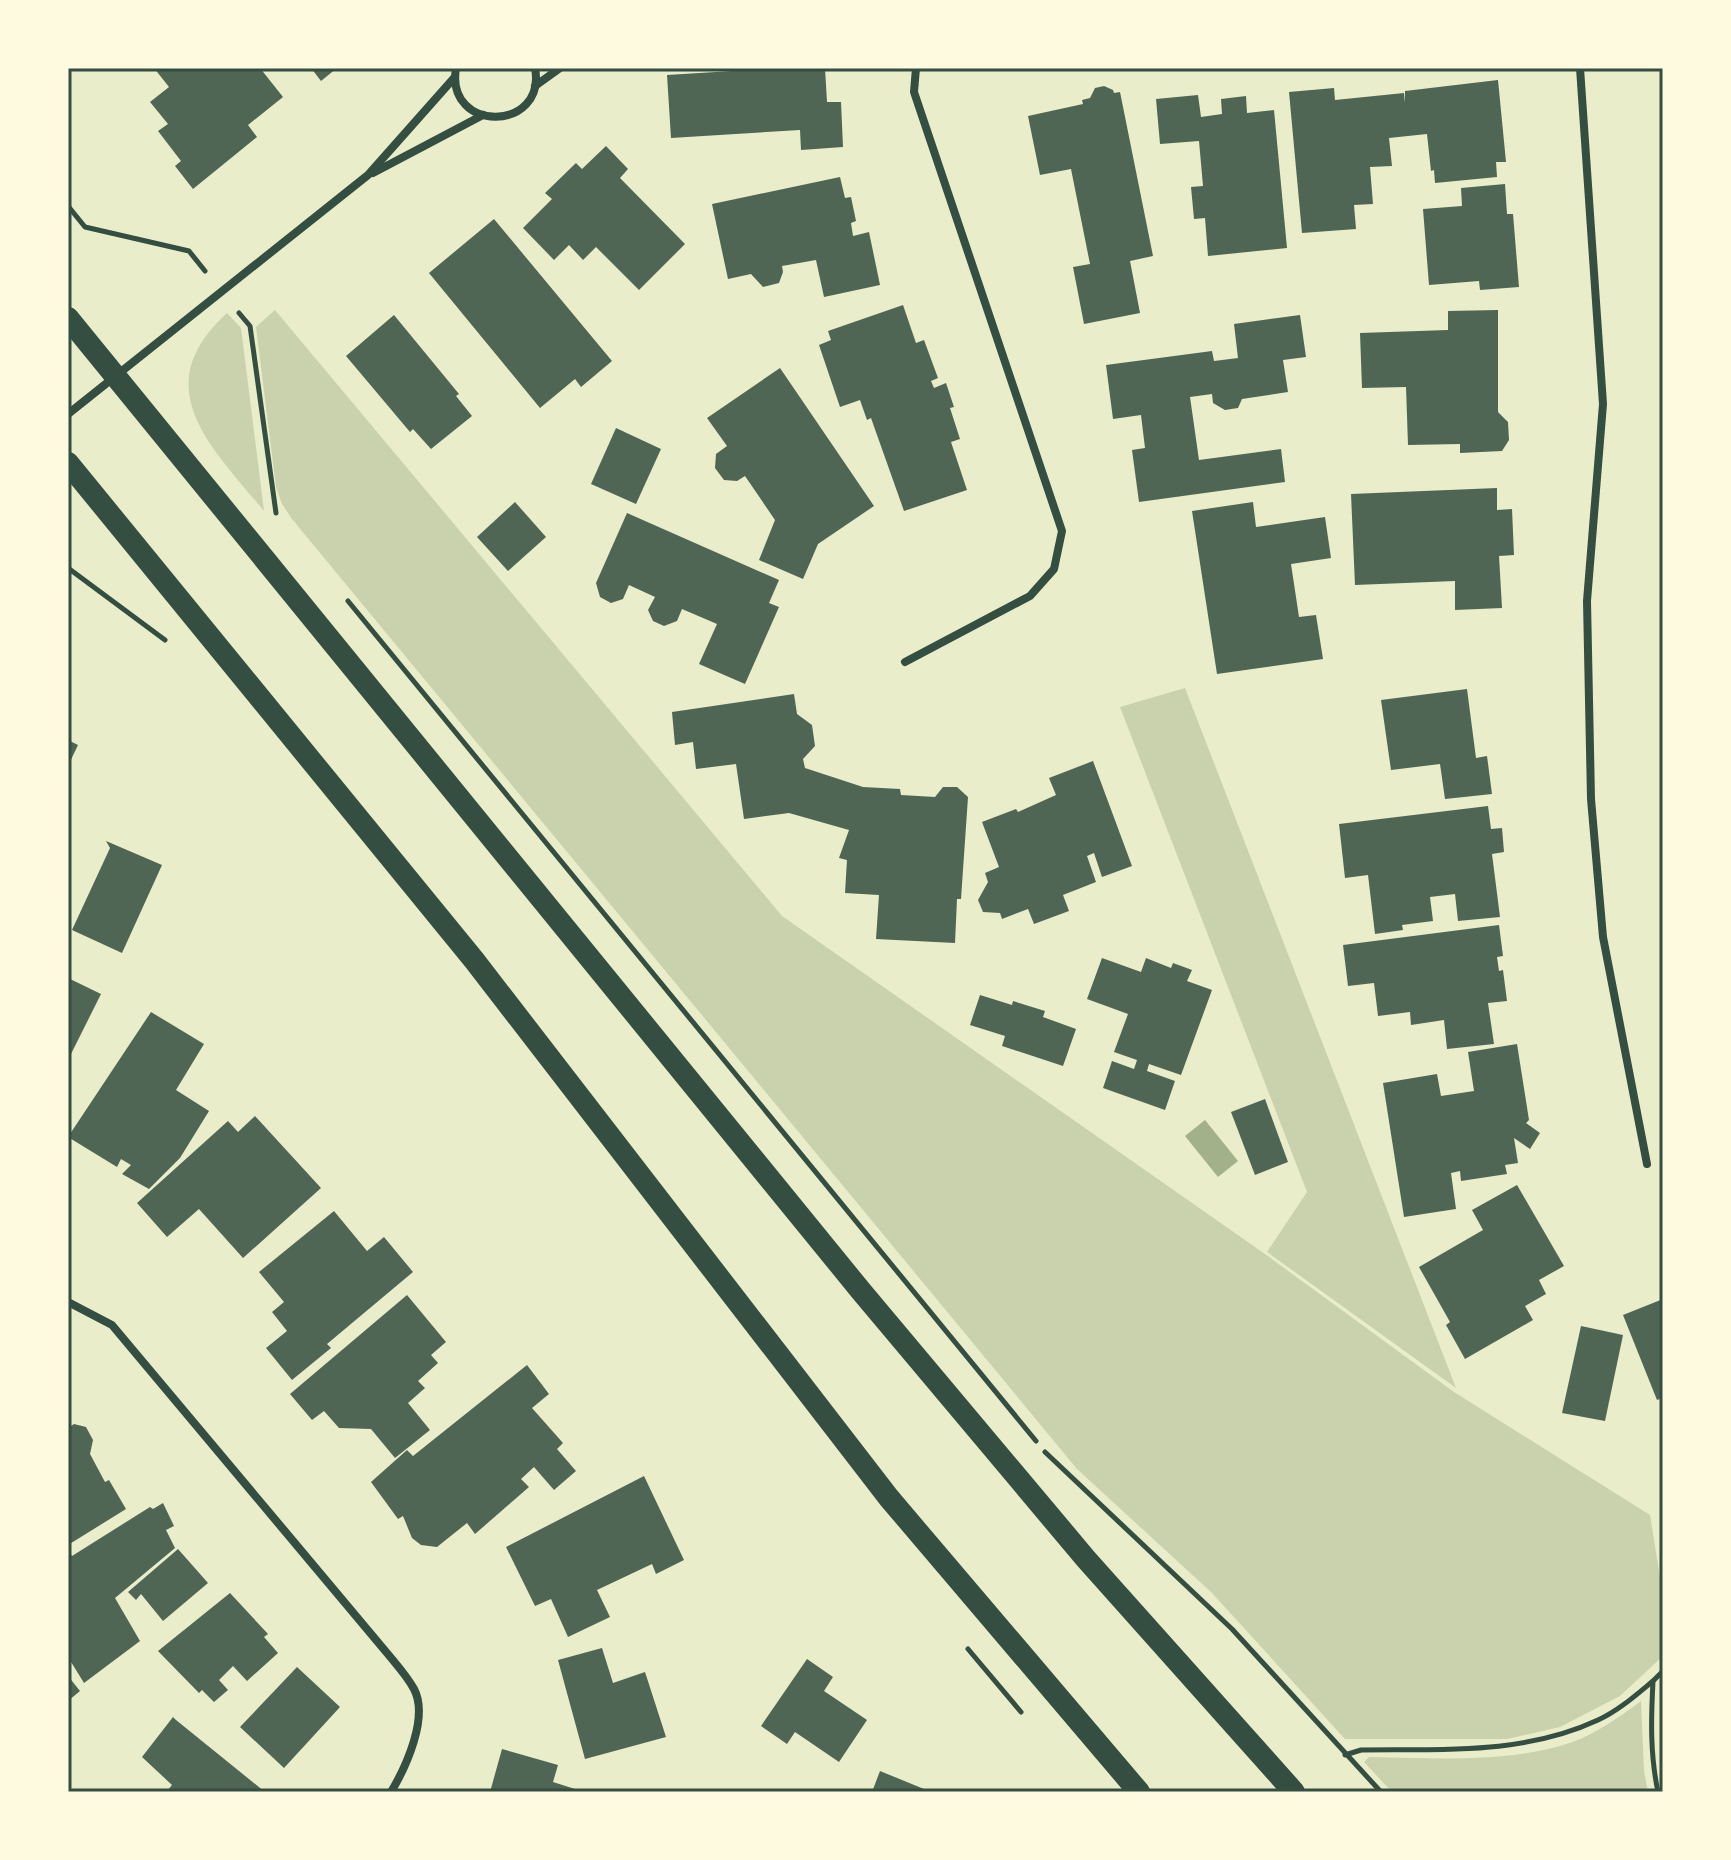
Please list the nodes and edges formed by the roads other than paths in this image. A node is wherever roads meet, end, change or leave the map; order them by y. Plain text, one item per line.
1 (535, 68) edge
2 (560, 68) edge
3 (916, 68) edge
4 (1580, 68) edge
5 (455, 73) edge
6 (535, 86) junction
7 (483, 115) junction
8 (368, 175) junction
9 (68, 318) edge
10 (115, 376) junction
11 (68, 414) edge
12 (68, 463) edge
13 (905, 662) dead end
14 (1647, 1164) dead end
15 (68, 1302) edge
16 (391, 1792) edge
17 (1139, 1792) edge
18 (1294, 1792) edge

1 - 6 street
2 - 6 street
3 - 13 street
4 - 14 street
5 - 7 street
5 - 8 street
6 - 7 street
7 - 8 street
8 - 10 street
9 - 10 highway
10 - 11 street
10 - 18 highway
12 - 17 highway
15 - 16 street

